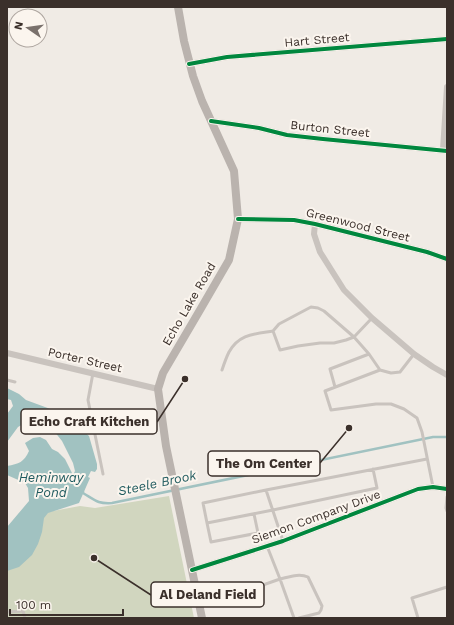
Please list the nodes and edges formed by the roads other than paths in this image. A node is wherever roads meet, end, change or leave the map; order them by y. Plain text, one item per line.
1 (178, 7) edge
2 (447, 39) edge
3 (189, 64) junction
4 (447, 87) edge
5 (212, 120) junction
6 (445, 150) edge
7 (238, 219) junction
8 (315, 224) junction
9 (447, 259) edge
10 (372, 318) junction
11 (273, 331) junction
12 (354, 337) junction
13 (7, 353) edge
14 (369, 354) junction
15 (414, 354) junction
16 (222, 370) dead end
17 (380, 370) junction
18 (93, 373) junction
19 (447, 374) edge
20 (7, 380) edge
21 (15, 382) dead end
22 (335, 387) junction
23 (158, 389) junction
24 (427, 458) junction
25 (373, 469) junction
26 (103, 474) dead end
27 (433, 487) junction
28 (266, 490) junction
29 (447, 490) edge
30 (447, 496) edge
31 (273, 510) junction
32 (447, 511) edge
33 (254, 514) junction
34 (207, 523) junction
35 (283, 541) junction
36 (267, 546) junction
37 (192, 570) junction
38 (280, 579) junction
39 (447, 587) edge
40 (200, 607) junction
41 (7, 612) edge
42 (25, 618) edge
43 (202, 618) edge
44 (294, 618) edge
45 (299, 618) edge
46 (418, 618) edge

1 - 3 main road, Echo Lake Road
2 - 3 street, Hart Street
3 - 5 main road, Echo Lake Road
4 - 6 street
5 - 6 street, Burton Street
5 - 7 main road, Echo Lake Road
7 - 8 street, Greenwood Street
7 - 23 main road, Echo Lake Road
8 - 9 street, Greenwood Street
8 - 10 street
10 - 12 lane
10 - 15 street
11 - 12 lane
11 - 12 lane
11 - 16 lane
12 - 14 lane
13 - 18 street, Porter Street
14 - 17 lane
14 - 22 lane
15 - 17 lane
15 - 19 street
17 - 22 lane
18 - 23 street, Porter Street
18 - 26 lane
20 - 21 lane
22 - 24 lane
23 - 37 main road, Echo Lake Road
24 - 25 lane
24 - 27 lane
25 - 28 lane
25 - 31 lane
27 - 29 street, Siemon Company Drive
27 - 35 street, Siemon Company Drive
28 - 31 lane
28 - 34 lane
30 - 32 lane
31 - 33 lane
31 - 35 lane
33 - 34 lane
33 - 34 lane
35 - 36 street, Siemon Company Drive
36 - 37 street, Siemon Company Drive
36 - 38 lane
37 - 40 main road, Echo Lake Road
38 - 40 lane
38 - 44 lane
38 - 45 lane
39 - 46 lane
40 - 43 main road, Echo Lake Road
41 - 42 lane

